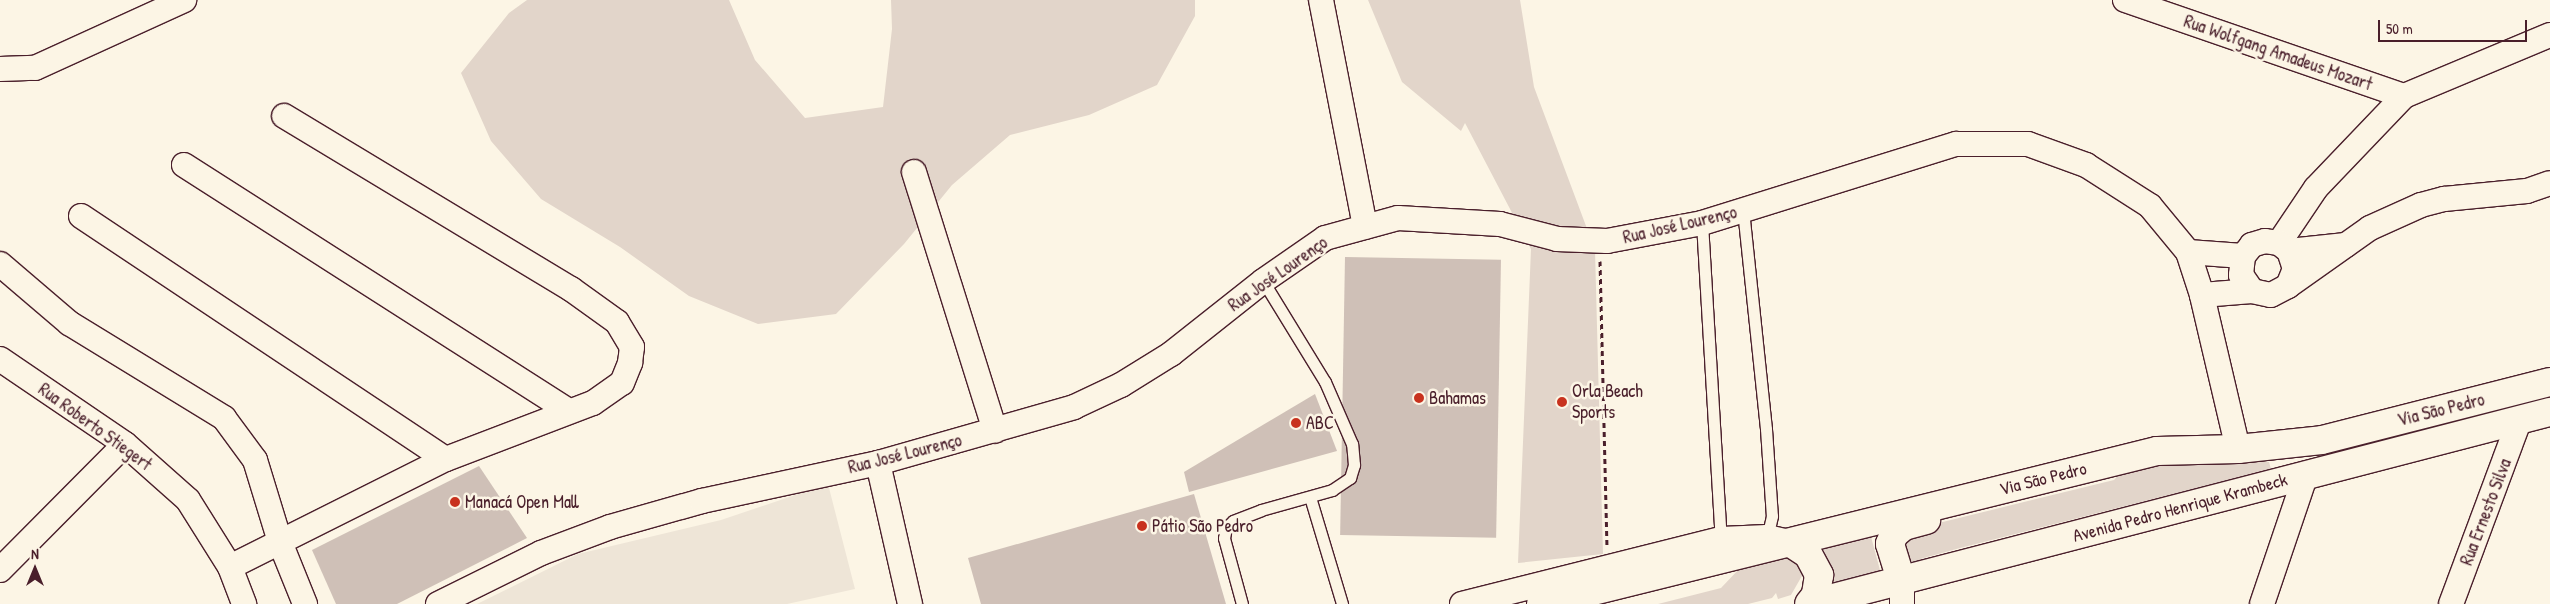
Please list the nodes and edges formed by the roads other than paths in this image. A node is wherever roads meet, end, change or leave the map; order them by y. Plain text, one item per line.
1 (184, 0) edge
2 (1321, 0) edge
3 (2125, 0) edge
4 (2550, 35) edge
5 (0, 69) edge
6 (2404, 96) junction
7 (284, 116) dead end
8 (184, 165) dead end
9 (914, 172) dead end
10 (2550, 183) edge
11 (1743, 210) junction
12 (81, 216) dead end
13 (1702, 223) junction
14 (1365, 227) junction
15 (2347, 245) junction
16 (2284, 247) junction
17 (2188, 252) junction
18 (2243, 256) junction
19 (0, 264) edge
20 (1263, 281) junction
21 (2288, 286) junction
22 (2252, 291) junction
23 (2202, 295) junction
24 (0, 360) edge
25 (2550, 382) edge
26 (567, 410) junction
27 (2550, 412) edge
28 (2519, 421) junction
29 (995, 431) junction
30 (125, 444) junction
31 (2238, 449) junction
32 (446, 459) junction
33 (2117, 461) junction
34 (878, 462) junction
35 (2306, 474) junction
36 (1310, 497) junction
37 (1720, 539) junction
38 (1779, 540) junction
39 (280, 542) junction
40 (230, 567) junction
41 (0, 570) edge
42 (1902, 593) edge
43 (244, 604) edge
44 (304, 604) edge
45 (438, 604) edge
46 (910, 604) edge
47 (1242, 604) edge
48 (1342, 604) edge
49 (1461, 604) edge
50 (1541, 604) edge
51 (1810, 604) edge
52 (2262, 604) edge
53 (2451, 604) edge

1 - 5 street
2 - 14 street
3 - 6 street, Rua Wolfgang Amadeus Mozart
4 - 6 street
6 - 16 street
7 - 26 street
8 - 26 street
9 - 29 street
10 - 15 street
11 - 13 street, Rua José Lourenço
11 - 17 street, Rua José Lourenço
11 - 38 lane
12 - 32 street
13 - 14 street, Rua José Lourenço
13 - 37 lane
14 - 20 street, Rua José Lourenço
15 - 16 street
15 - 21 street
16 - 18 street
16 - 21 street
17 - 18 street
17 - 23 street
18 - 22 street
19 - 39 street
20 - 29 street, Rua José Lourenço
20 - 36 lane
21 - 22 street
22 - 23 street
23 - 31 street
24 - 30 street, Rua Roberto Stiegert
25 - 31 main road, Via São Pedro
26 - 32 street
27 - 28 main road, Avenida Pedro Henrique Krambeck
28 - 35 main road, Avenida Pedro Henrique Krambeck
28 - 53 street, Rua Ernesto Silva
29 - 34 street, Rua José Lourenço
30 - 40 street, Rua Roberto Stiegert
30 - 41 street
31 - 33 main road, Via São Pedro
32 - 39 street
33 - 38 main road, Via São Pedro
33 - 42 main road
34 - 45 street, Rua José Lourenço
34 - 46 street
35 - 42 main road, Avenida Pedro Henrique Krambeck
35 - 52 street
36 - 47 lane
36 - 48 lane
37 - 38 street
37 - 49 street
38 - 50 main road, Via São Pedro
38 - 51 main road
39 - 40 street
39 - 44 street
40 - 43 street, Rua Roberto Stiegert
42 - 51 main road, Avenida Pedro Henrique Krambeck

